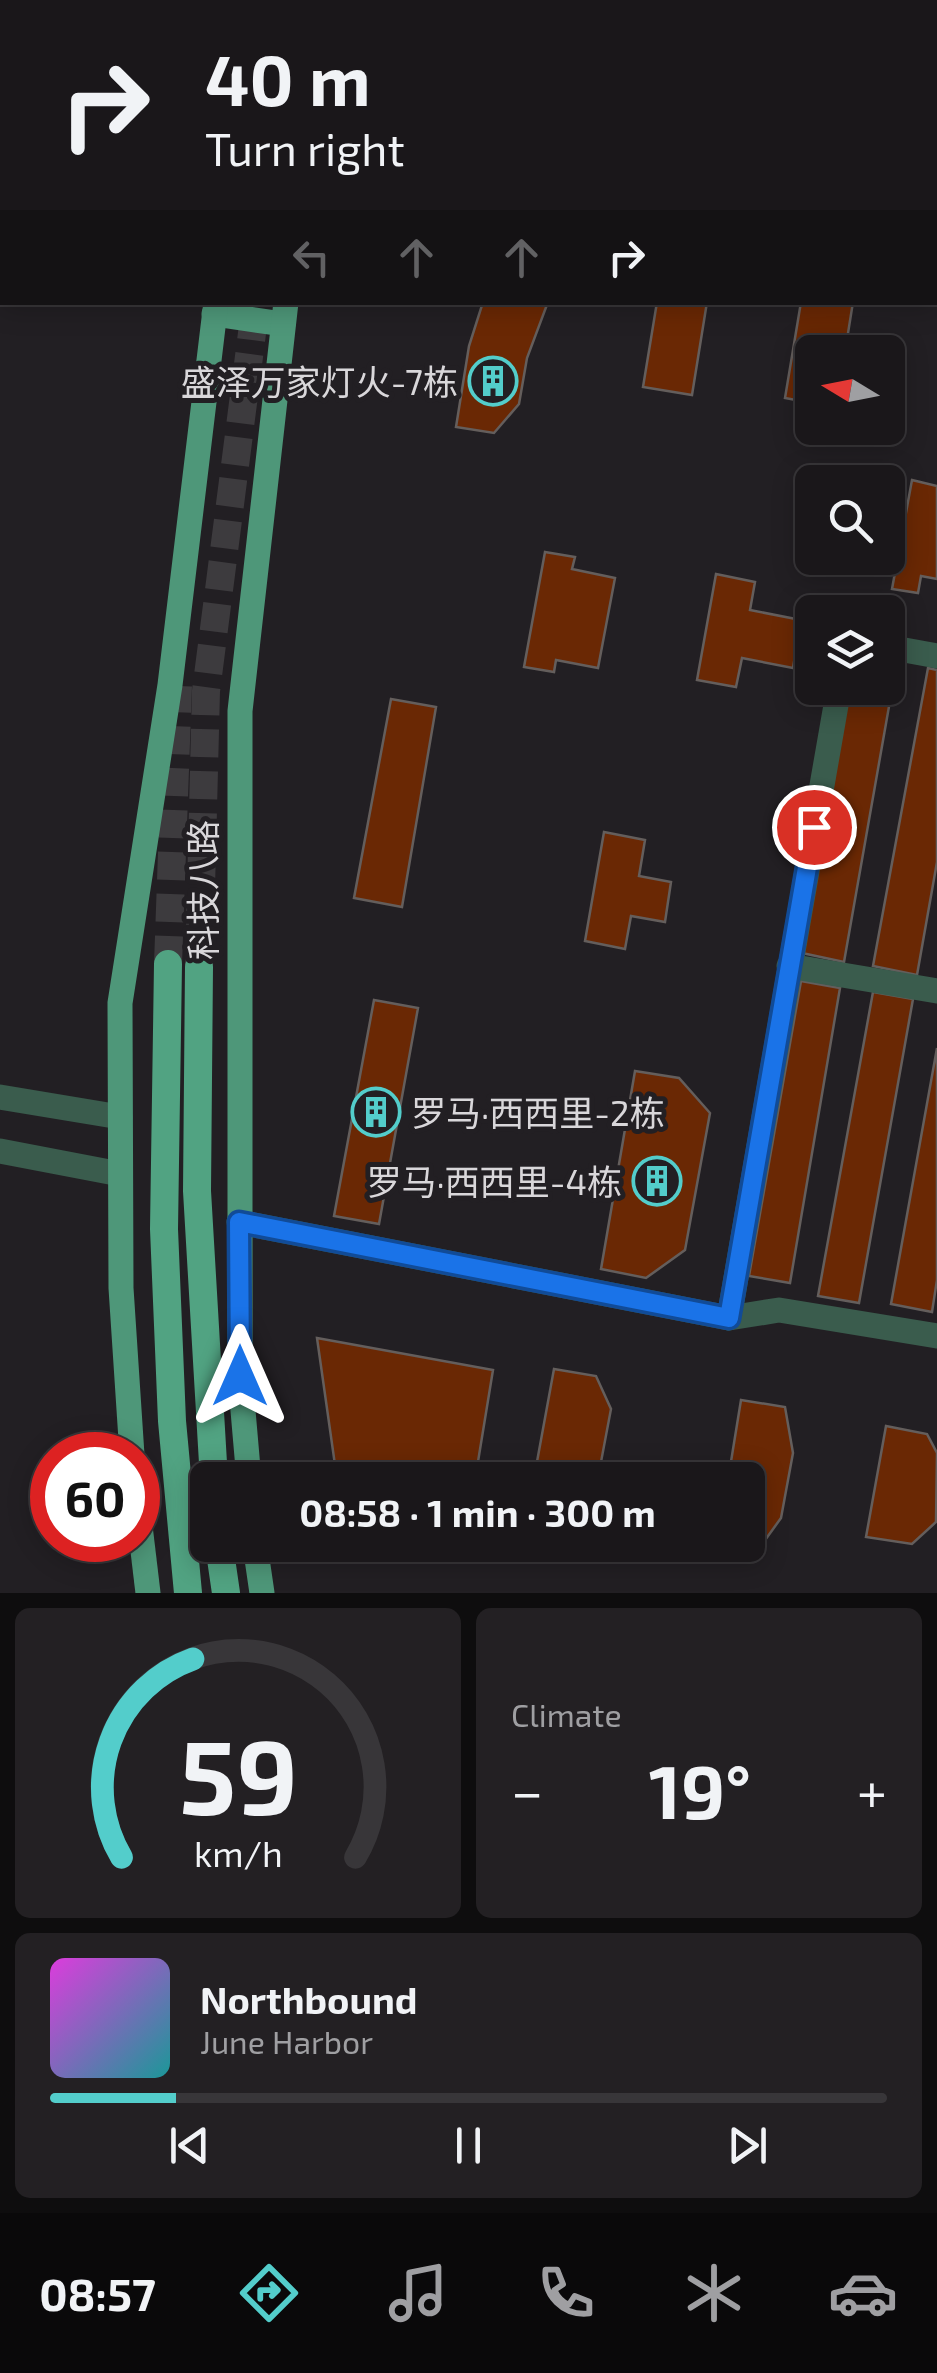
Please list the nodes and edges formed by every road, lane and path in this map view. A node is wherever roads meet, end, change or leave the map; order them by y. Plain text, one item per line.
1 (215, 308) edge
2 (284, 313) edge
3 (905, 650) edge
4 (937, 656) edge
5 (836, 705) edge
6 (168, 964) tunnel mouth
7 (790, 966) junction
8 (198, 967) tunnel mouth
9 (937, 991) edge
10 (0, 1097) edge
11 (120, 1117) junction
12 (0, 1151) edge
13 (120, 1174) junction
14 (239, 1222) junction
15 (729, 1318) junction
16 (937, 1336) edge
17 (130, 1432) edge
18 (213, 1462) edge
19 (247, 1462) edge
20 (144, 1562) edge
21 (221, 1562) edge
22 (257, 1562) edge
23 (148, 1593) edge
24 (188, 1593) edge
25 (226, 1593) edge
26 (262, 1593) edge

1 - 2 main road
1 - 11 main road, 科技八路
2 - 14 main road, 科技八路
3 - 4 street
5 - 7 street
6 - 24 highway, 科技八路
7 - 9 street
7 - 15 street
8 - 18 highway, 科技八路
10 - 11 street
11 - 13 main road, 科技八路
12 - 13 street
13 - 17 main road, 科技八路
14 - 15 street
14 - 19 main road, 科技八路
15 - 16 street
20 - 23 main road
21 - 25 highway
22 - 26 main road

